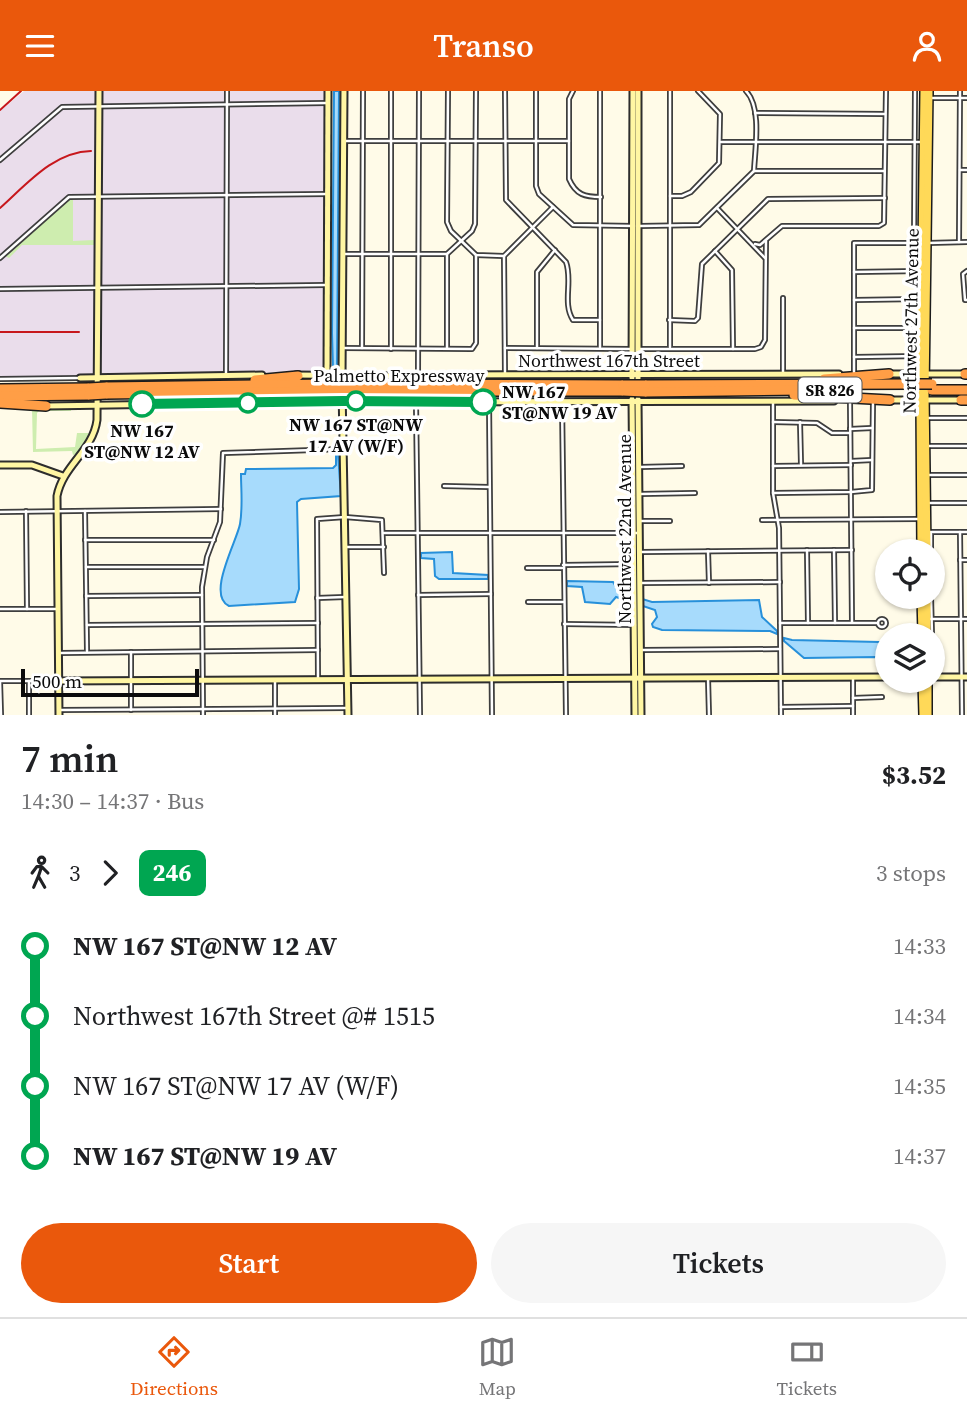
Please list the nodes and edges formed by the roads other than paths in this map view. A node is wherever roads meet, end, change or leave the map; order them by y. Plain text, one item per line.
1 (99, 91) edge
2 (227, 91) edge
3 (328, 91) edge
4 (344, 91) edge
5 (363, 91) edge
6 (391, 91) edge
7 (419, 91) edge
8 (447, 91) edge
9 (476, 91) edge
10 (505, 91) edge
11 (536, 91) edge
12 (573, 91) edge
13 (600, 91) edge
14 (635, 91) edge
15 (670, 91) edge
16 (698, 91) edge
17 (746, 91) edge
18 (886, 91) edge
19 (915, 91) edge
20 (960, 91) edge
21 (927, 93) edge
22 (960, 98) junction
23 (967, 98) edge
24 (327, 103) junction
25 (227, 104) junction
26 (99, 106) junction
27 (755, 113) junction
28 (886, 114) junction
29 (344, 141) junction
30 (363, 141) junction
31 (391, 141) junction
32 (419, 141) junction
33 (447, 141) junction
34 (476, 141) junction
35 (505, 141) junction
36 (536, 141) junction
37 (569, 141) junction
38 (721, 142) junction
39 (755, 142) junction
40 (886, 142) junction
41 (922, 142) junction
42 (0, 160) edge
43 (960, 170) junction
44 (967, 170) edge
45 (754, 171) junction
46 (885, 171) junction
47 (328, 194) junction
48 (227, 195) junction
49 (670, 196) junction
50 (97, 197) junction
51 (601, 197) junction
52 (885, 198) junction
53 (553, 207) junction
54 (717, 208) junction
55 (601, 226) junction
56 (635, 226) junction
57 (669, 226) junction
58 (532, 228) junction
59 (738, 228) junction
60 (461, 241) junction
61 (960, 242) junction
62 (967, 242) edge
63 (921, 243) junction
64 (761, 245) junction
65 (555, 250) junction
66 (715, 251) junction
67 (362, 253) junction
68 (390, 253) junction
69 (419, 253) junction
70 (764, 253) junction
71 (344, 254) junction
72 (447, 254) junction
73 (475, 255) junction
74 (504, 256) junction
75 (0, 258) edge
76 (922, 271) junction
77 (966, 271) edge
78 (854, 272) junction
79 (328, 285) junction
80 (226, 286) junction
81 (98, 287) junction
82 (0, 289) edge
83 (783, 298) dead end
84 (921, 299) junction
85 (854, 300) junction
86 (966, 300) edge
87 (600, 320) junction
88 (669, 320) junction
89 (854, 328) junction
90 (923, 328) junction
91 (342, 348) junction
92 (362, 348) junction
93 (505, 348) junction
94 (537, 348) junction
95 (600, 348) junction
96 (670, 348) junction
97 (391, 349) junction
98 (418, 349) junction
99 (447, 349) junction
100 (635, 349) junction
101 (733, 349) junction
102 (920, 356) junction
103 (854, 357) junction
104 (854, 373) junction
105 (889, 374) junction
106 (923, 374) junction
107 (418, 375) junction
108 (505, 375) junction
109 (635, 375) junction
110 (783, 375) junction
111 (226, 376) junction
112 (298, 376) junction
113 (397, 376) junction
114 (967, 376) edge
115 (98, 377) junction
116 (342, 377) junction
117 (80, 378) joint
118 (0, 379) edge
119 (330, 384) junction
120 (511, 384) junction
121 (774, 384) junction
122 (199, 386) junction
123 (0, 387) edge
124 (350, 387) junction
125 (913, 387) junction
126 (932, 387) junction
127 (623, 388) junction
128 (645, 388) junction
129 (967, 390) edge
130 (89, 391) junction
131 (106, 391) junction
132 (532, 391) junction
133 (747, 391) junction
134 (187, 394) junction
135 (0, 396) edge
136 (890, 400) junction
137 (922, 400) junction
138 (965, 400) edge
139 (343, 401) junction
140 (489, 401) junction
141 (562, 401) junction
142 (635, 401) junction
143 (773, 401) junction
144 (850, 401) junction
145 (294, 402) junction
146 (413, 402) junction
147 (873, 402) junction
148 (0, 405) edge
149 (98, 405) junction
150 (46, 406) joint
151 (925, 418) junction
152 (967, 418) edge
153 (773, 422) junction
154 (800, 422) junction
155 (873, 428) junction
156 (850, 431) junction
157 (926, 446) junction
158 (967, 446) edge
159 (344, 449) junction
160 (873, 460) junction
161 (851, 463) junction
162 (801, 465) junction
163 (0, 466) edge
164 (682, 466) dead end
165 (774, 466) junction
166 (636, 467) junction
167 (967, 475) edge
168 (923, 476) junction
169 (62, 477) junction
170 (444, 486) dead end
171 (489, 487) junction
172 (851, 492) junction
173 (695, 493) dead end
174 (773, 493) junction
175 (636, 494) junction
176 (926, 503) junction
177 (967, 503) edge
178 (222, 509) junction
179 (26, 511) junction
180 (56, 511) junction
181 (85, 511) junction
182 (0, 512) edge
183 (345, 517) junction
184 (921, 519) junction
185 (762, 520) dead end
186 (777, 520) junction
187 (851, 520) junction
188 (636, 521) junction
189 (670, 521) dead end
190 (928, 531) junction
191 (960, 532) junction
192 (967, 532) edge
193 (384, 533) junction
194 (418, 533) junction
195 (491, 533) junction
196 (564, 533) junction
197 (636, 533) junction
198 (921, 539) edge
199 (928, 539) edge
200 (85, 540) junction
201 (214, 540) junction
202 (345, 547) junction
203 (384, 547) junction
204 (807, 550) junction
205 (834, 550) junction
206 (852, 550) junction
207 (708, 551) junction
208 (780, 551) junction
209 (638, 552) junction
210 (960, 559) junction
211 (967, 559) edge
212 (634, 564) junction
213 (564, 566) junction
214 (86, 567) junction
215 (204, 568) junction
216 (527, 568) dead end
217 (384, 573) dead end
218 (780, 582) junction
219 (709, 583) junction
220 (636, 584) junction
221 (960, 589) junction
222 (967, 589) edge
223 (491, 594) junction
224 (202, 595) junction
225 (418, 595) junction
226 (86, 596) junction
227 (346, 597) junction
228 (317, 598) junction
229 (528, 602) dead end
230 (564, 602) junction
231 (0, 609) edge
232 (27, 609) junction
233 (57, 609) junction
234 (924, 609) edge
235 (928, 609) edge
236 (927, 619) junction
237 (961, 619) junction
238 (967, 619) edge
239 (852, 622) junction
240 (317, 623) junction
241 (807, 623) junction
242 (835, 623) junction
243 (878, 623) dead end
244 (926, 623) edge
245 (928, 623) edge
246 (202, 624) junction
247 (564, 624) junction
248 (780, 624) junction
249 (87, 625) junction
250 (636, 625) junction
251 (961, 648) junction
252 (967, 648) edge
253 (780, 649) junction
254 (318, 650) junction
255 (637, 650) junction
256 (87, 652) junction
257 (131, 652) junction
258 (203, 652) junction
259 (57, 653) junction
260 (875, 677) edge
261 (945, 677) edge
262 (964, 677) edge
263 (708, 678) junction
264 (781, 678) junction
265 (853, 678) junction
266 (318, 679) junction
267 (347, 679) junction
268 (419, 679) junction
269 (492, 679) junction
270 (565, 679) junction
271 (637, 679) junction
272 (131, 680) junction
273 (275, 680) junction
274 (0, 681) edge
275 (29, 681) junction
276 (57, 681) junction
277 (202, 681) junction
278 (922, 693) edge
279 (928, 693) edge
280 (883, 697) dead end
281 (853, 698) junction
282 (853, 706) junction
283 (781, 707) junction
284 (348, 708) junction
285 (175, 709) junction
286 (203, 709) junction
287 (275, 709) junction
288 (131, 710) junction
289 (59, 713) edge
290 (88, 713) edge
291 (1, 715) edge
292 (29, 715) edge
293 (175, 715) edge
294 (203, 715) edge
295 (275, 715) edge
296 (348, 715) edge
297 (420, 715) edge
298 (492, 715) edge
299 (566, 715) edge
300 (635, 715) edge
301 (641, 715) edge
302 (709, 715) edge
303 (781, 715) edge
304 (853, 715) edge
305 (923, 715) edge
306 (928, 715) edge
307 (962, 715) edge

1 - 26 street
2 - 25 street
3 - 24 street
4 - 29 street
5 - 30 street
6 - 31 street
7 - 32 street
8 - 33 street
9 - 34 street
10 - 35 street
11 - 36 street
12 - 37 street
13 - 51 street
14 - 56 street, Northwest 22nd Avenue
15 - 49 street
16 - 38 street
17 - 27 street
18 - 28 street
19 - 41 street, Northwest 27th Avenue
20 - 22 street
21 - 22 street
21 - 41 main road, Northwest 27th Avenue
22 - 23 street
22 - 43 street
24 - 25 street
24 - 47 street
25 - 26 street
25 - 48 street
26 - 42 street
26 - 50 street
27 - 28 street
27 - 39 street
28 - 40 street
29 - 30 street
29 - 71 street
30 - 31 street
30 - 67 street
31 - 32 street
31 - 68 street
32 - 33 street
32 - 69 street
33 - 34 street
33 - 60 street
34 - 35 street
34 - 60 street
35 - 36 street
35 - 58 street
36 - 37 street
36 - 53 street
37 - 51 street
38 - 39 street
38 - 49 street
39 - 40 street
39 - 45 street
40 - 41 street
40 - 46 street
41 - 63 street, Northwest 27th Avenue
41 - 63 main road, Northwest 27th Avenue
43 - 44 street
43 - 61 street
45 - 46 street
45 - 54 street
46 - 52 street
47 - 48 street
47 - 79 street
48 - 50 street
48 - 80 street
49 - 57 street
50 - 75 street
50 - 81 street
51 - 55 street
52 - 59 street
52 - 64 street
53 - 55 street
53 - 58 street
54 - 57 street
54 - 59 street
55 - 56 street
55 - 87 street
56 - 57 street
56 - 100 street, Northwest 22nd Avenue
57 - 88 street
58 - 65 street
58 - 74 street
59 - 64 street
59 - 66 street
60 - 72 street
60 - 73 street
61 - 62 street
61 - 63 street
63 - 76 main road, Northwest 27th Avenue
63 - 78 street
63 - 90 main road, Northwest 27th Avenue
64 - 70 street
64 - 70 street
65 - 87 street
65 - 94 street
66 - 88 street
66 - 101 street
67 - 68 street
67 - 71 street
67 - 92 street
68 - 69 street
68 - 97 street
69 - 72 street
69 - 98 street
70 - 101 street
71 - 91 street
72 - 99 street
73 - 74 street
73 - 99 street
74 - 93 street
76 - 78 street
76 - 84 main road, Northwest 27th Avenue
77 - 86 street
78 - 85 street
79 - 80 street
79 - 119 street
80 - 81 street
80 - 111 street
81 - 82 street
81 - 115 street
83 - 110 street
84 - 85 street
84 - 90 main road, Northwest 27th Avenue
85 - 89 street
87 - 95 street
88 - 96 street
89 - 90 street
89 - 103 street
90 - 102 main road, Northwest 27th Avenue
90 - 106 main road, Northwest 27th Avenue
91 - 92 street
91 - 116 street
92 - 97 street
93 - 94 street
93 - 108 street
94 - 95 street
95 - 100 street
96 - 100 street
96 - 101 street
97 - 98 street
98 - 99 street
98 - 107 street
100 - 109 street, Northwest 22nd Avenue
102 - 103 street
102 - 106 main road, Northwest 27th Avenue
103 - 104 street
104 - 105 street, Northwest 167th Street
104 - 110 street, Northwest 167th Street
105 - 106 street, Northwest 167th Street
105 - 121 highway
106 - 114 street, Northwest 167th Street
106 - 137 main road, Northwest 27th Avenue
107 - 108 street, Northwest 167th Street
107 - 113 street, Northwest 167th Street
108 - 109 street, Northwest 167th Street
109 - 110 street, Northwest 167th Street
109 - 142 street, Northwest 22nd Avenue
111 - 112 street, Northwest 167th Street
111 - 115 street, Northwest 167th Street
112 - 119 street, Northwest 167th Street
112 - 122 highway
113 - 116 street, Northwest 167th Street
113 - 120 highway
114 - 126 highway, Palmetto Expressway / SR 826
115 - 117 street, Northwest 167th Street
115 - 149 street
116 - 119 street, Northwest 167th Street
116 - 139 street
117 - 118 street, Northwest 167th Street
119 - 122 highway, Palmetto Expressway / SR 826
119 - 124 highway, Palmetto Expressway / SR 826, bridge
119 - 134 highway, Palmetto Expressway / SR 826
120 - 124 highway, Palmetto Expressway / SR 826
120 - 127 highway, Palmetto Expressway / SR 826
121 - 125 highway, Palmetto Expressway / SR 826
121 - 128 highway, Palmetto Expressway / SR 826
122 - 131 highway, Palmetto Expressway / SR 826
123 - 130 highway, Palmetto Expressway / SR 826
124 - 132 highway, Palmetto Expressway / SR 826
125 - 126 highway, Palmetto Expressway / SR 826
125 - 133 highway, Palmetto Expressway / SR 826
126 - 129 highway, Palmetto Expressway / SR 826
127 - 128 highway, Palmetto Expressway / SR 826, bridge
127 - 132 highway, Palmetto Expressway / SR 826
128 - 133 highway, Palmetto Expressway / SR 826
130 - 131 highway, Palmetto Expressway / SR 826, bridge
130 - 135 highway, Palmetto Expressway / SR 826
131 - 134 highway, Palmetto Expressway / SR 826
132 - 146 highway
133 - 136 highway
134 - 145 highway
136 - 137 street
136 - 147 street
137 - 138 street
137 - 151 main road, Northwest 27th Avenue
137 - 168 main road, Northwest 27th Avenue
139 - 145 street
139 - 146 street
139 - 159 street
140 - 141 street
140 - 146 street
140 - 171 street
141 - 142 street
141 - 196 street
142 - 143 street
142 - 166 street, Northwest 22nd Avenue
143 - 144 street
143 - 153 street
144 - 147 street
144 - 156 street
145 - 149 street
146 - 194 street
147 - 155 street
148 - 150 highway
149 - 150 street
149 - 169 street
151 - 152 street
151 - 157 main road, Northwest 27th Avenue
153 - 154 street
153 - 165 street
154 - 156 street
154 - 162 street
155 - 156 street
155 - 160 street
156 - 161 street
157 - 158 street
157 - 168 main road, Northwest 27th Avenue
159 - 178 street
159 - 183 street
160 - 161 street
160 - 172 street
161 - 162 street
161 - 172 street
162 - 165 street
163 - 169 street
164 - 166 street
165 - 174 street
166 - 175 street, Northwest 22nd Avenue
167 - 168 street
168 - 176 main road
168 - 184 main road, Northwest 27th Avenue
169 - 180 street
170 - 171 street
171 - 195 street
172 - 174 street
172 - 187 street
173 - 175 street
174 - 186 street
175 - 188 street, Northwest 22nd Avenue
176 - 177 street
176 - 190 main road
178 - 181 street
178 - 201 street
179 - 180 street
179 - 182 street
179 - 232 street
180 - 181 street
180 - 233 street
181 - 200 street
183 - 193 street
183 - 202 street
183 - 228 street
184 - 187 street
184 - 190 main road
184 - 198 main road, Northwest 27th Avenue
185 - 186 street
186 - 187 street
186 - 208 street
187 - 206 street
188 - 189 street
188 - 197 street, Northwest 22nd Avenue
190 - 191 street
190 - 199 main road
191 - 192 street
191 - 210 street
193 - 194 street
193 - 203 street
194 - 195 street
194 - 225 street
195 - 196 street
195 - 223 street
196 - 197 street
196 - 213 street
197 - 209 street, Northwest 22nd Avenue
197 - 212 street, Northwest 22nd Avenue
200 - 201 street
200 - 214 street
201 - 215 street
202 - 203 street
202 - 227 street
203 - 217 street
204 - 205 street
204 - 208 street
204 - 241 street
205 - 206 street
205 - 242 street
206 - 239 street
207 - 208 street
207 - 209 street
207 - 219 street
208 - 218 street
209 - 220 street, Northwest 22nd Avenue
210 - 211 street
210 - 221 street
212 - 213 street
212 - 220 street, Northwest 22nd Avenue
213 - 216 street
213 - 230 street
214 - 215 street
214 - 226 street
215 - 224 street
218 - 219 street
218 - 248 street
219 - 220 street
220 - 250 street, Northwest 22nd Avenue
221 - 222 street
221 - 237 street
223 - 225 street
223 - 269 street
224 - 226 street
224 - 246 street
225 - 268 street
226 - 249 street
227 - 228 street
227 - 267 street
228 - 240 street
229 - 230 street
230 - 247 street
231 - 232 street
232 - 233 street
233 - 259 street
234 - 236 main road
235 - 236 main road
236 - 237 street
236 - 244 main road
236 - 245 main road
237 - 238 street
237 - 251 street
239 - 242 street
239 - 243 street
240 - 246 street
240 - 254 street
241 - 242 street
241 - 248 street
246 - 249 street
246 - 258 street
247 - 250 street
247 - 270 street
248 - 253 street
249 - 256 street
250 - 255 street, Northwest 22nd Avenue
251 - 252 street
251 - 262 street
253 - 255 street
253 - 264 street
254 - 258 street
254 - 266 street
255 - 271 street, Northwest 22nd Avenue
256 - 257 street
256 - 259 street
257 - 258 street
257 - 272 street
258 - 277 street
259 - 276 street
260 - 265 street
261 - 262 street
262 - 307 street
263 - 264 street
263 - 271 street
263 - 302 street
264 - 265 street
264 - 283 street
265 - 281 street
266 - 267 street
266 - 273 street
267 - 268 street
267 - 284 street
268 - 269 street
268 - 297 street
269 - 270 street
269 - 298 street
270 - 271 street
270 - 299 street
271 - 300 street, Northwest 22nd Avenue
271 - 301 street, Northwest 22nd Avenue
272 - 276 street
272 - 277 street
272 - 288 street
273 - 277 street
273 - 287 street
274 - 275 street
274 - 291 street
275 - 276 street
275 - 292 street
276 - 289 street
277 - 286 street
278 - 305 main road
279 - 306 main road
280 - 281 street
281 - 282 street
282 - 283 street
282 - 304 street
283 - 303 street
284 - 287 street
284 - 296 street
285 - 286 street
285 - 288 street
285 - 293 street
286 - 287 street
286 - 294 street
287 - 295 street
288 - 290 street
289 - 290 street

